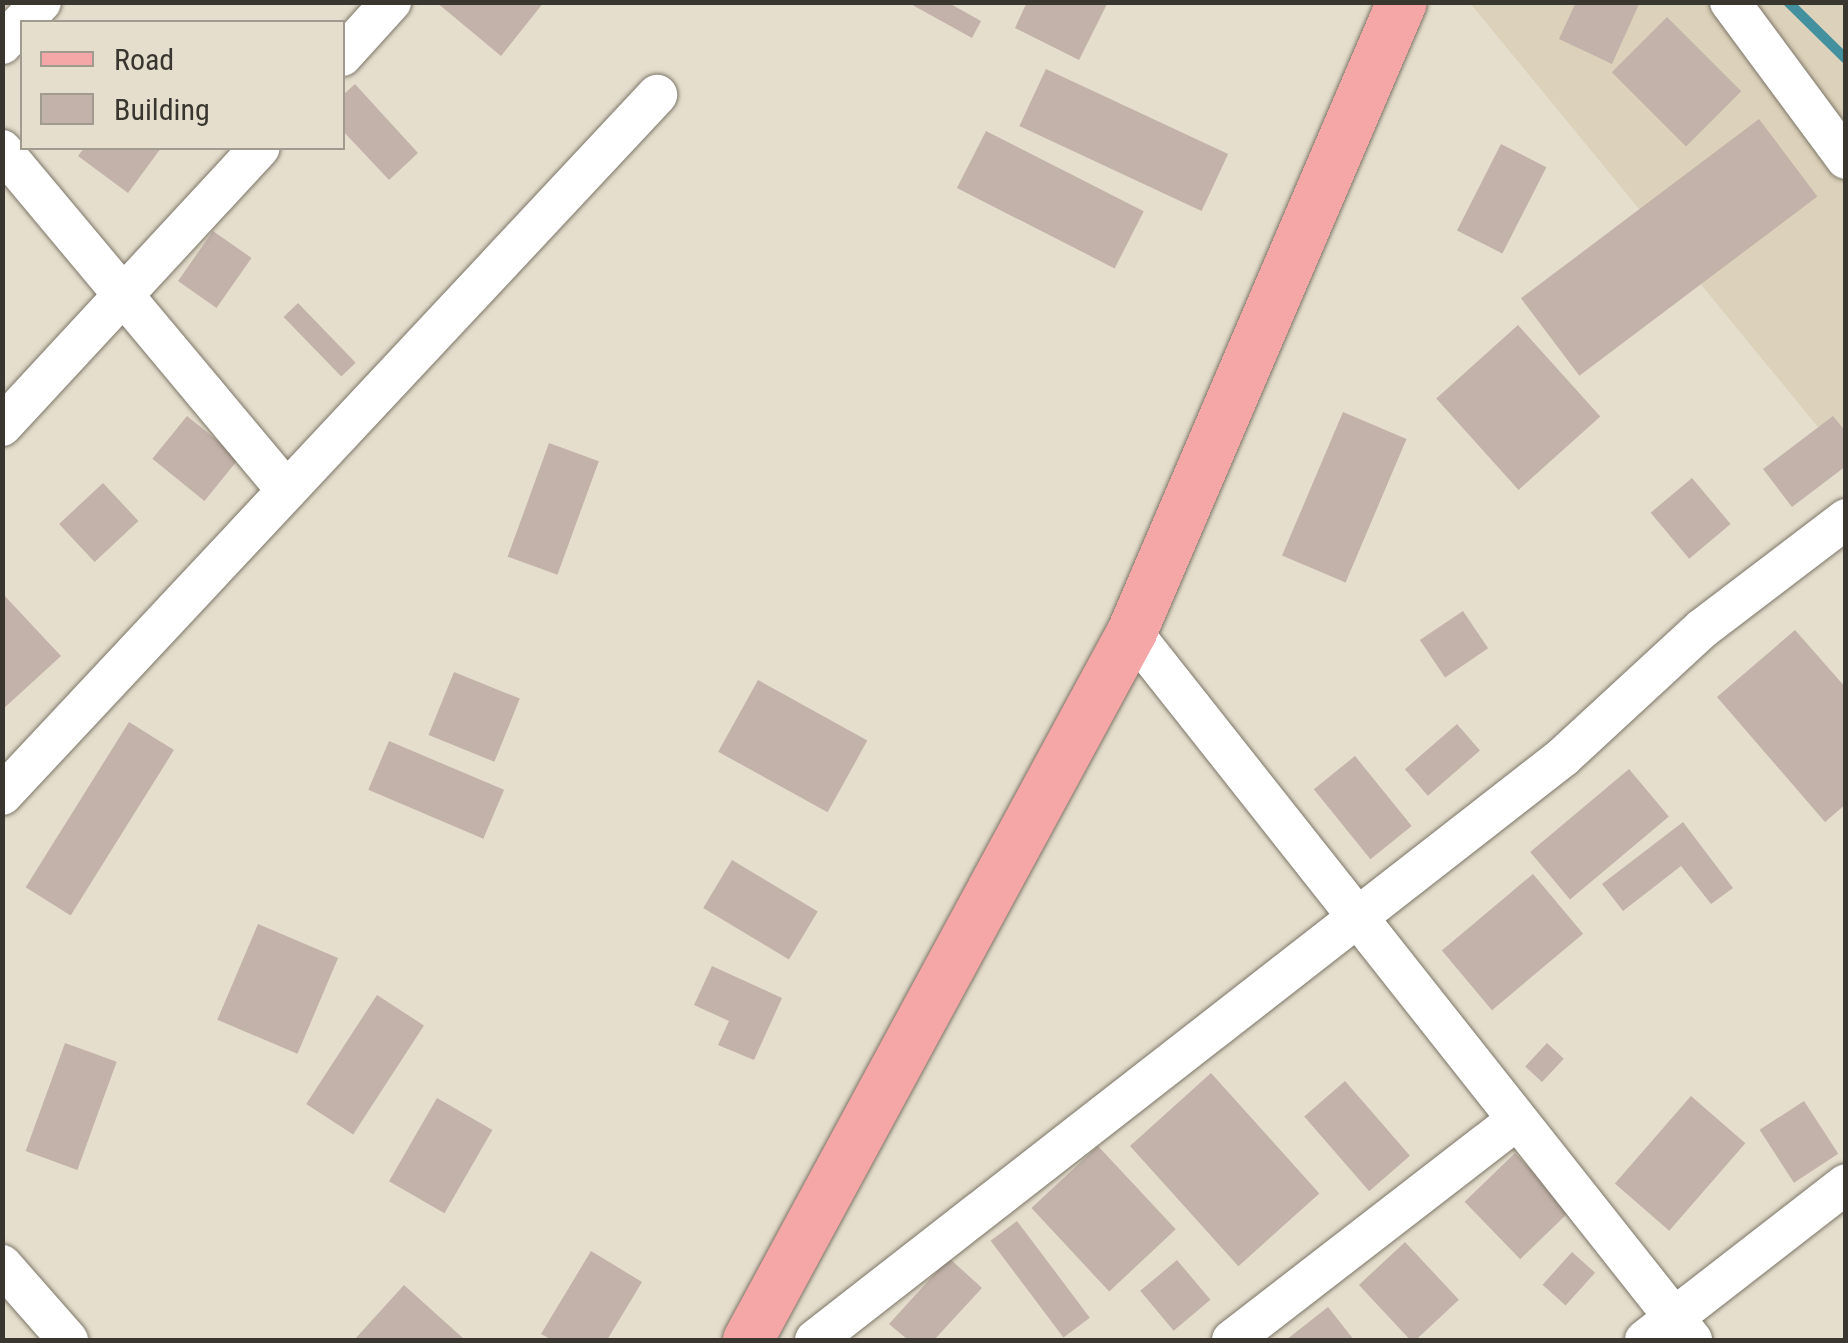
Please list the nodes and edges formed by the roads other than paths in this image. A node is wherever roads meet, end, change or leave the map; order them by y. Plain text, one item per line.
1 (391, 2) edge
2 (1402, 2) edge
3 (1730, 2) edge
4 (20, 25) edge
5 (2, 44) edge
6 (345, 53) edge
7 (657, 95) dead end
8 (2, 150) edge
9 (256, 150) edge
10 (1846, 158) edge
11 (124, 295) junction
12 (2, 426) edge
13 (287, 491) junction
14 (1846, 519) edge
15 (1132, 632) junction
16 (2, 795) edge
17 (1356, 915) junction
18 (1517, 1120) junction
19 (1846, 1184) edge
20 (2, 1265) edge
21 (1670, 1333) edge
22 (68, 1340) edge
23 (752, 1340) edge
24 (815, 1340) edge
25 (1232, 1340) edge

1 - 6 street
2 - 15 main road
3 - 10 street
4 - 5 street
7 - 13 street
8 - 11 street
9 - 11 street
11 - 12 street
11 - 13 street
13 - 16 street
14 - 17 street
15 - 17 street
15 - 23 main road
17 - 18 street
17 - 24 street
18 - 21 street
18 - 25 street
19 - 21 street
20 - 22 street

